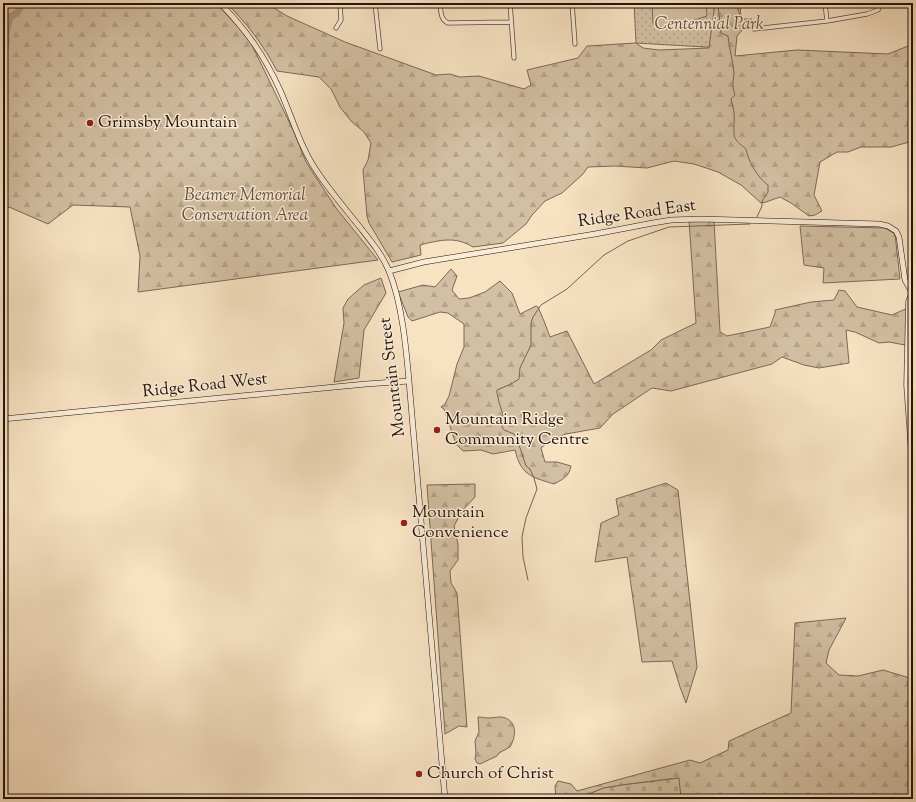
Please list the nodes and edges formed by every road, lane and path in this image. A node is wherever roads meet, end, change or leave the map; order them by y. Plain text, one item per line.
1 (220, 3) edge
2 (340, 3) edge
3 (375, 3) edge
4 (440, 3) edge
5 (510, 3) edge
6 (572, 3) edge
7 (825, 3) edge
8 (881, 3) edge
9 (827, 21) junction
10 (511, 22) junction
11 (336, 28) dead end
12 (754, 29) dead end
13 (575, 44) dead end
14 (380, 49) dead end
15 (514, 58) dead end
16 (389, 271) junction
17 (912, 293) edge
18 (409, 381) junction
19 (3, 419) edge
20 (913, 482) edge
21 (445, 799) edge

1 - 16 main road, Mountain Street
2 - 11 street
3 - 14 street
4 - 10 street
5 - 10 street
6 - 13 street
7 - 9 street
8 - 9 street
9 - 12 street
10 - 15 street
16 - 17 main road, Ridge Road East
16 - 18 main road, Mountain Street
17 - 20 street
18 - 19 main road, Ridge Road West
18 - 21 main road, Mountain Street

